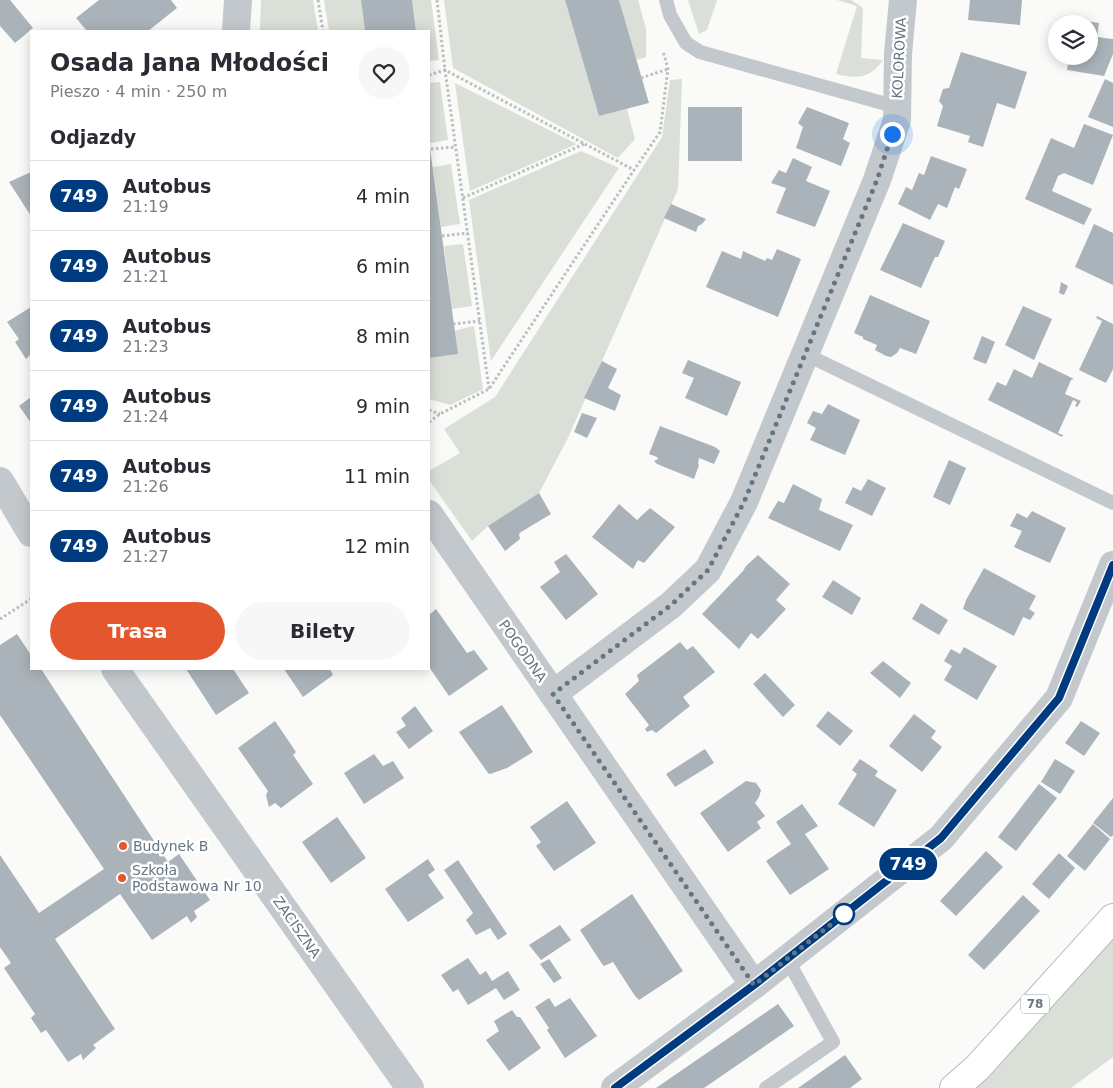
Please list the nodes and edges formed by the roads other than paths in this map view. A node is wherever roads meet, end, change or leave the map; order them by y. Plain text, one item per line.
1 (238, 0) edge
2 (666, 0) edge
3 (902, 0) edge
4 (236, 30) edge
5 (897, 107) junction
6 (805, 354) junction
7 (0, 481) edge
8 (1113, 503) edge
9 (430, 515) edge
10 (30, 530) edge
11 (1113, 565) edge
12 (116, 670) edge
13 (553, 694) junction
14 (1113, 918) edge
15 (787, 958) junction
16 (754, 985) junction
17 (410, 1088) edge
18 (615, 1088) edge
19 (766, 1088) edge
20 (954, 1088) edge

1 - 4 street
2 - 5 lane
3 - 5 street, KOLOROWA
5 - 6 street, KOLOROWA
6 - 8 lane
6 - 13 street, KOLOROWA
7 - 10 street
9 - 13 street, POGODNA
11 - 15 street
12 - 17 street, ZACISZNA
13 - 16 street, POGODNA
14 - 20 main road, 78
15 - 16 street
15 - 19 lane
16 - 18 street

